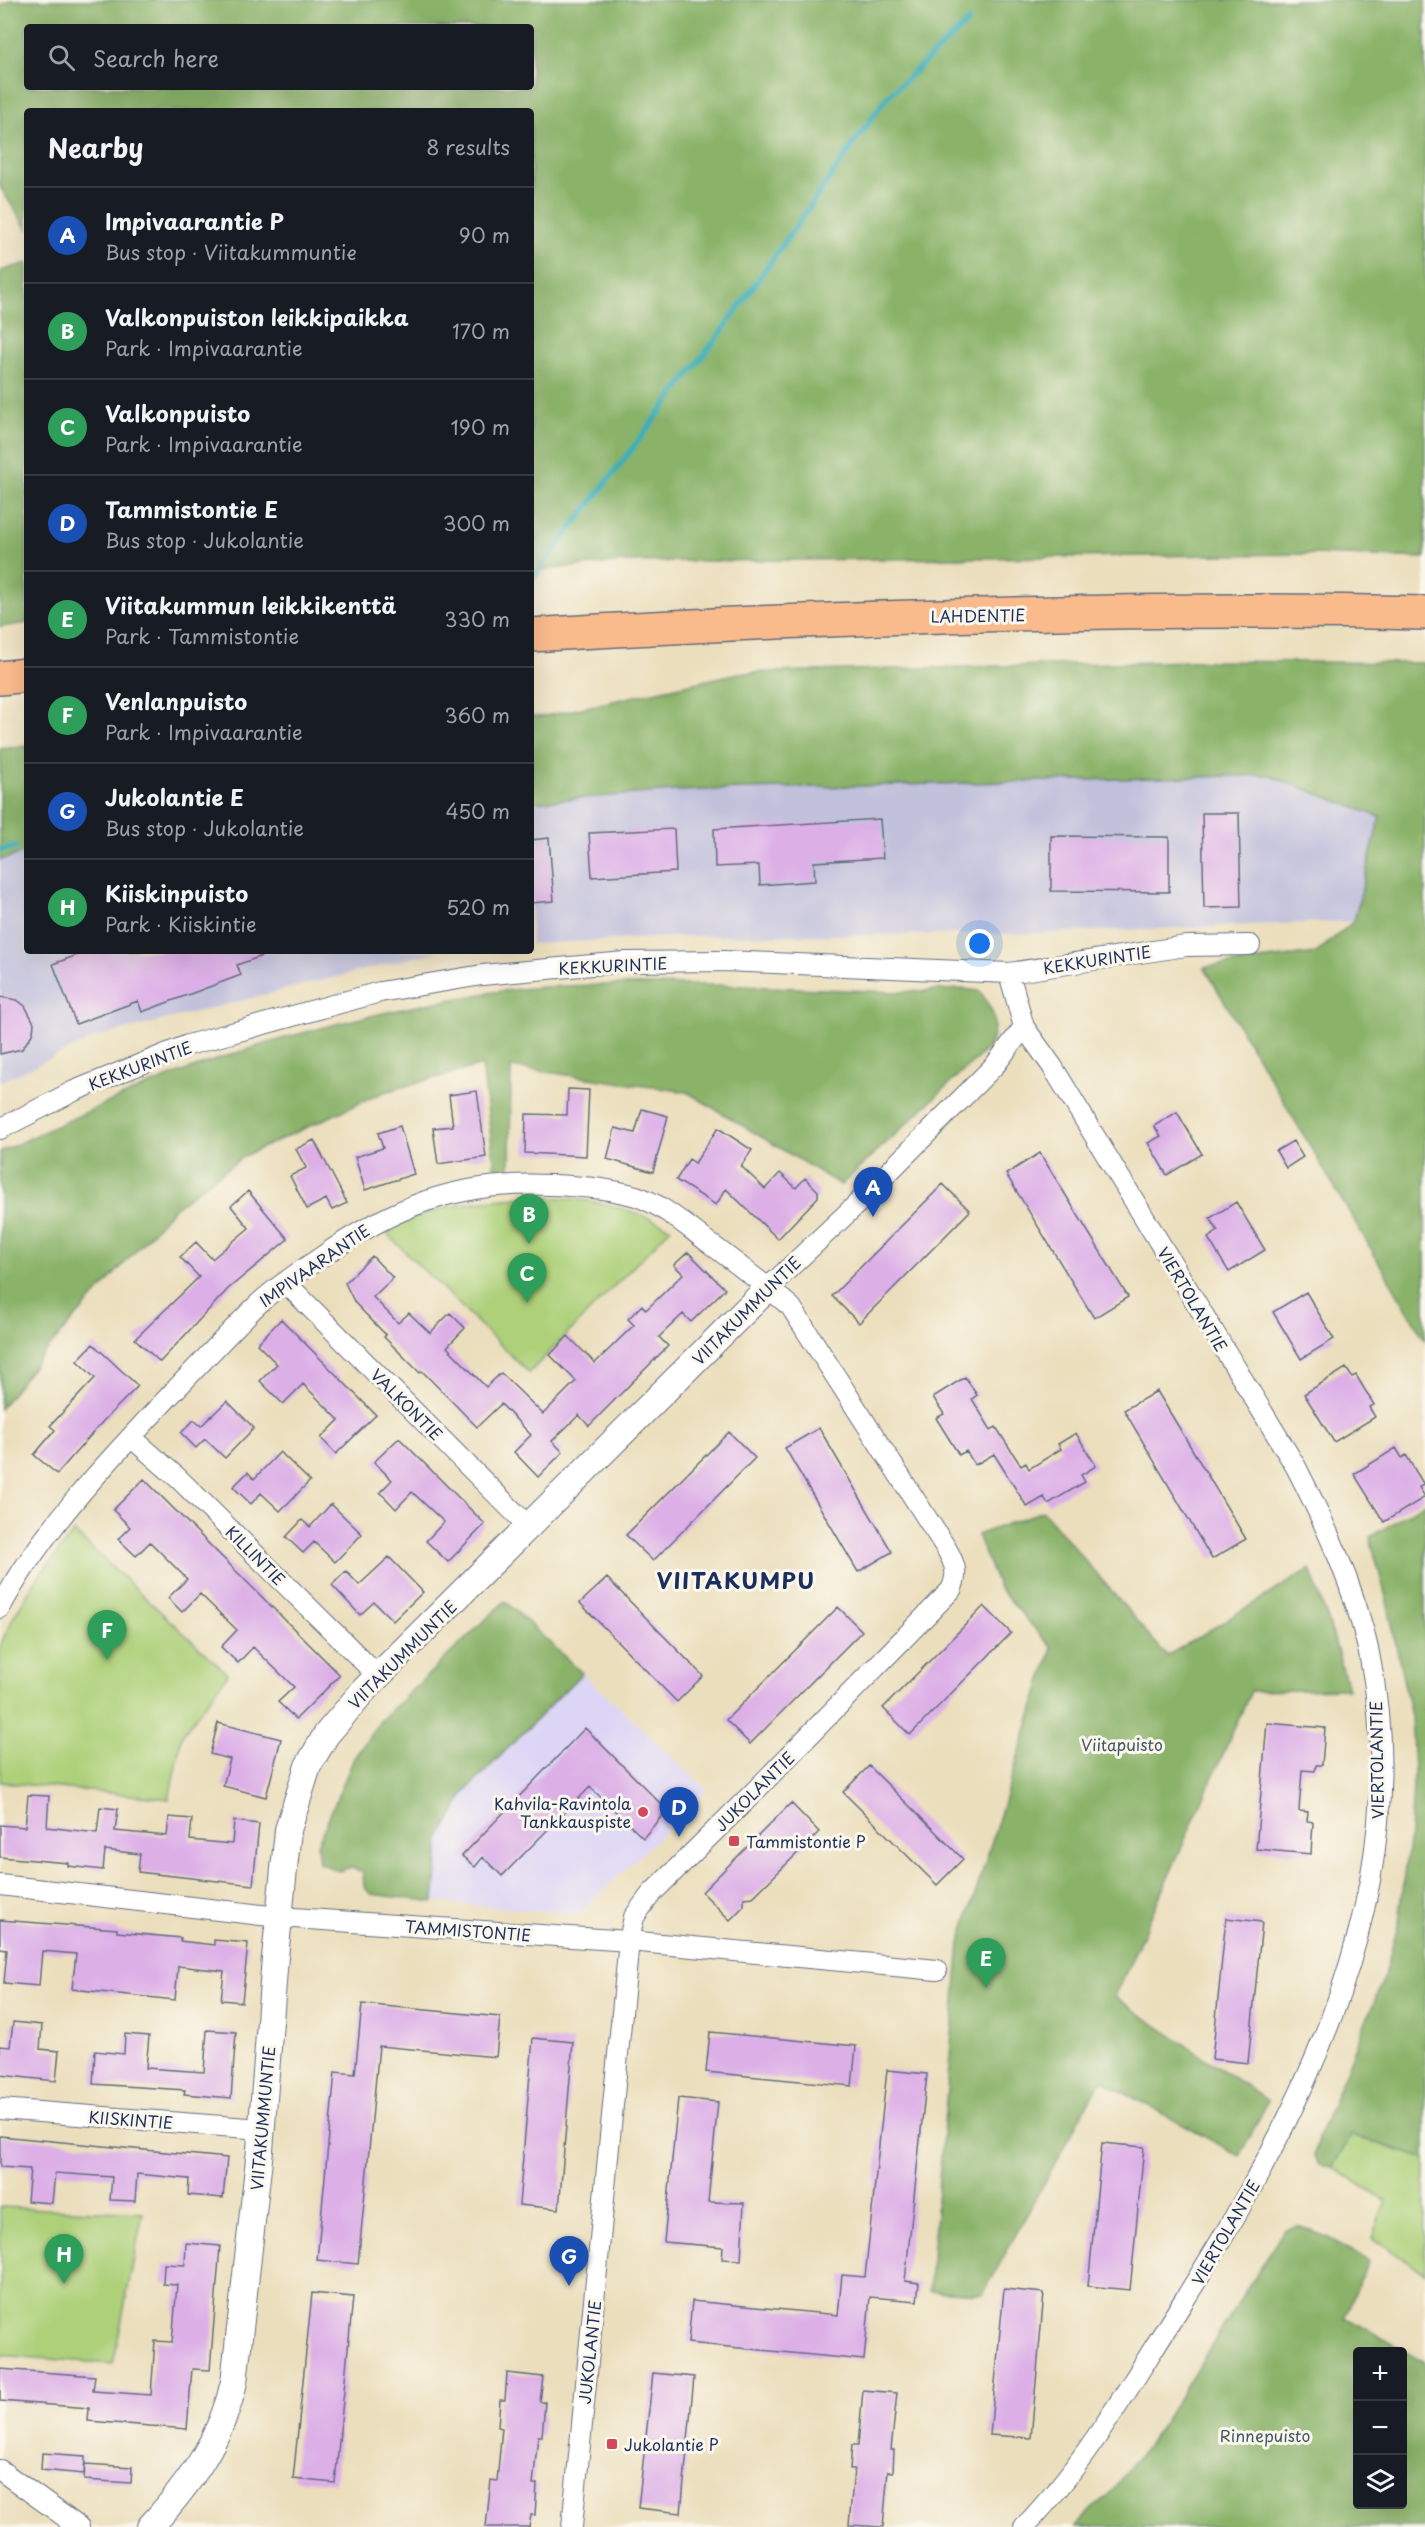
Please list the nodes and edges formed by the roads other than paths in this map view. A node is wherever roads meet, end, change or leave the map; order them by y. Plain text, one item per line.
1 (1425, 613) edge
2 (534, 635) edge
3 (24, 675) edge
4 (0, 678) edge
5 (1250, 945) dead end
6 (1009, 973) junction
7 (1024, 1026) junction
8 (0, 1129) edge
9 (285, 1282) junction
10 (769, 1287) junction
11 (131, 1437) junction
12 (528, 1526) junction
13 (0, 1608) edge
14 (379, 1677) junction
15 (0, 1885) edge
16 (279, 1917) junction
17 (629, 1941) junction
18 (937, 1970) dead end
19 (0, 2109) edge
20 (261, 2129) junction
21 (0, 2470) edge
22 (79, 2527) edge
23 (150, 2527) edge
24 (572, 2527) edge
25 (1024, 2527) edge

1 - 2 highway, LAHDENTIE
3 - 4 highway
5 - 6 street, KEKKURINTIE
6 - 7 street
6 - 8 street, KEKKURINTIE
7 - 10 street, VIITAKUMMUNTIE
7 - 25 street, VIERTOLANTIE
9 - 10 street, IMPIVAARANTIE
9 - 11 street, IMPIVAARANTIE
9 - 12 street, VALKONTIE
10 - 12 street, VIITAKUMMUNTIE
10 - 17 street, JUKOLANTIE
11 - 13 street, IMPIVAARANTIE
11 - 14 street, KILLINTIE
12 - 14 street, VIITAKUMMUNTIE
14 - 16 street, VIITAKUMMUNTIE
15 - 16 street, TAMMISTONTIE
16 - 17 street, TAMMISTONTIE
16 - 20 street, VIITAKUMMUNTIE
17 - 18 street, TAMMISTONTIE
17 - 24 street, JUKOLANTIE
19 - 20 street, KIISKINTIE
20 - 23 street, VIITAKUMMUNTIE
21 - 22 street

